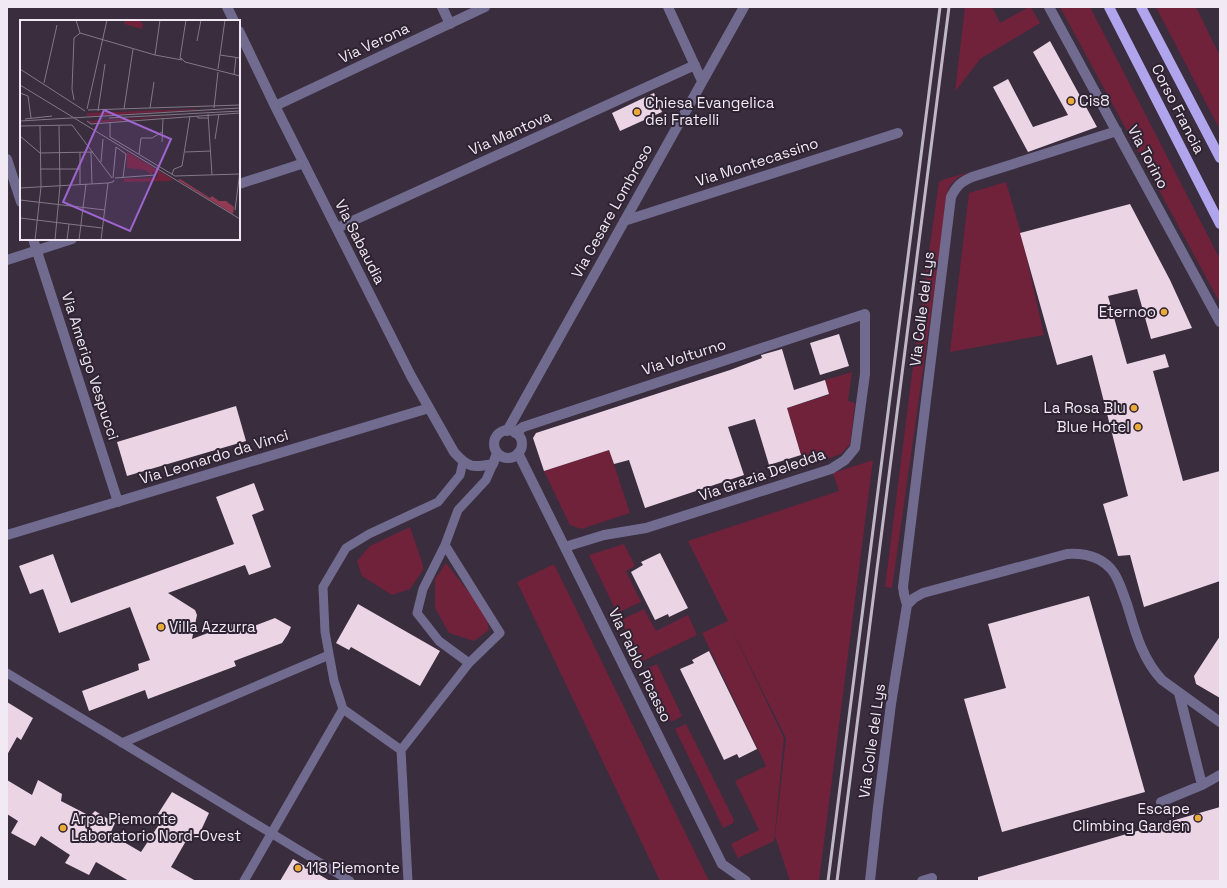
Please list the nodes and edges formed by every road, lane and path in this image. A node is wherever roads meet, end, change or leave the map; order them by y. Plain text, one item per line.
1 (228, 7) edge
2 (442, 7) edge
3 (485, 7) edge
4 (668, 7) edge
5 (744, 7) edge
6 (1049, 7) edge
7 (1109, 7) edge
8 (1141, 7) edge
9 (234, 20) edge
10 (450, 24) junction
11 (240, 33) edge
12 (695, 65) junction
13 (702, 81) junction
14 (275, 106) junction
15 (1117, 131) junction
16 (898, 132) dead end
17 (1220, 158) edge
18 (7, 159) edge
19 (304, 163) junction
20 (240, 184) edge
21 (20, 199) edge
22 (624, 221) junction
23 (1220, 224) edge
24 (337, 228) junction
25 (33, 240) edge
26 (69, 240) edge
27 (37, 250) junction
28 (7, 260) edge
29 (865, 314) joint
30 (1220, 322) edge
31 (429, 408) junction
32 (511, 432) junction
33 (497, 453) junction
34 (518, 453) junction
35 (463, 462) junction
36 (493, 464) junction
37 (118, 502) junction
38 (7, 535) edge
39 (445, 545) junction
40 (565, 547) junction
41 (907, 605) junction
42 (329, 655) junction
43 (469, 663) junction
44 (7, 673) edge
45 (1179, 693) junction
46 (343, 709) junction
47 (1220, 722) edge
48 (122, 743) junction
49 (401, 750) junction
50 (1220, 776) edge
51 (1202, 785) junction
52 (1161, 802) dead end
53 (271, 833) junction
54 (244, 881) edge
55 (350, 881) edge
56 (408, 881) edge
57 (746, 881) edge
58 (870, 881) edge

1 - 9 street
2 - 10 street
3 - 10 street, Via Verona
4 - 12 street
5 - 13 street, Via Cesare Lombroso
6 - 15 street, Via Torino
7 - 23 main road, Corso Francia
8 - 17 main road, Corso Francia
10 - 14 street, Via Verona
11 - 14 street, Via Sabaudia
12 - 13 street
12 - 24 street, Via Mantova
13 - 22 street, Via Cesare Lombroso
14 - 19 street, Via Sabaudia
15 - 30 street, Via Torino
15 - 41 street, Via Colle del Lys
16 - 22 street, Via Montecassino
18 - 21 street
19 - 20 street
19 - 24 street, Via Sabaudia
22 - 32 street, Via Cesare Lombroso
24 - 31 street, Via Sabaudia
25 - 27 street, Via Amerigo Vespucci
26 - 27 street
27 - 28 street
27 - 37 street, Via Amerigo Vespucci
29 - 32 street, Via Volturno
29 - 40 street, Via Grazia Deledda
31 - 35 street, Via Sabaudia
31 - 37 street, Via Leonardo da Vinci
32 - 33 street
32 - 34 street
33 - 34 street
33 - 36 street
34 - 40 street, Via Pablo Picasso
35 - 36 street
35 - 42 lane
36 - 39 lane
37 - 38 street, Via Leonardo da Vinci
39 - 43 lane
39 - 43 lane
40 - 57 street, Via Pablo Picasso
41 - 45 street
41 - 58 street, Via Colle del Lys
42 - 46 lane
42 - 48 lane
43 - 49 lane
44 - 48 lane
45 - 47 street
45 - 51 street
46 - 49 lane
46 - 53 lane
48 - 53 lane
49 - 56 lane
50 - 51 street
51 - 52 street
53 - 54 lane
53 - 55 lane

